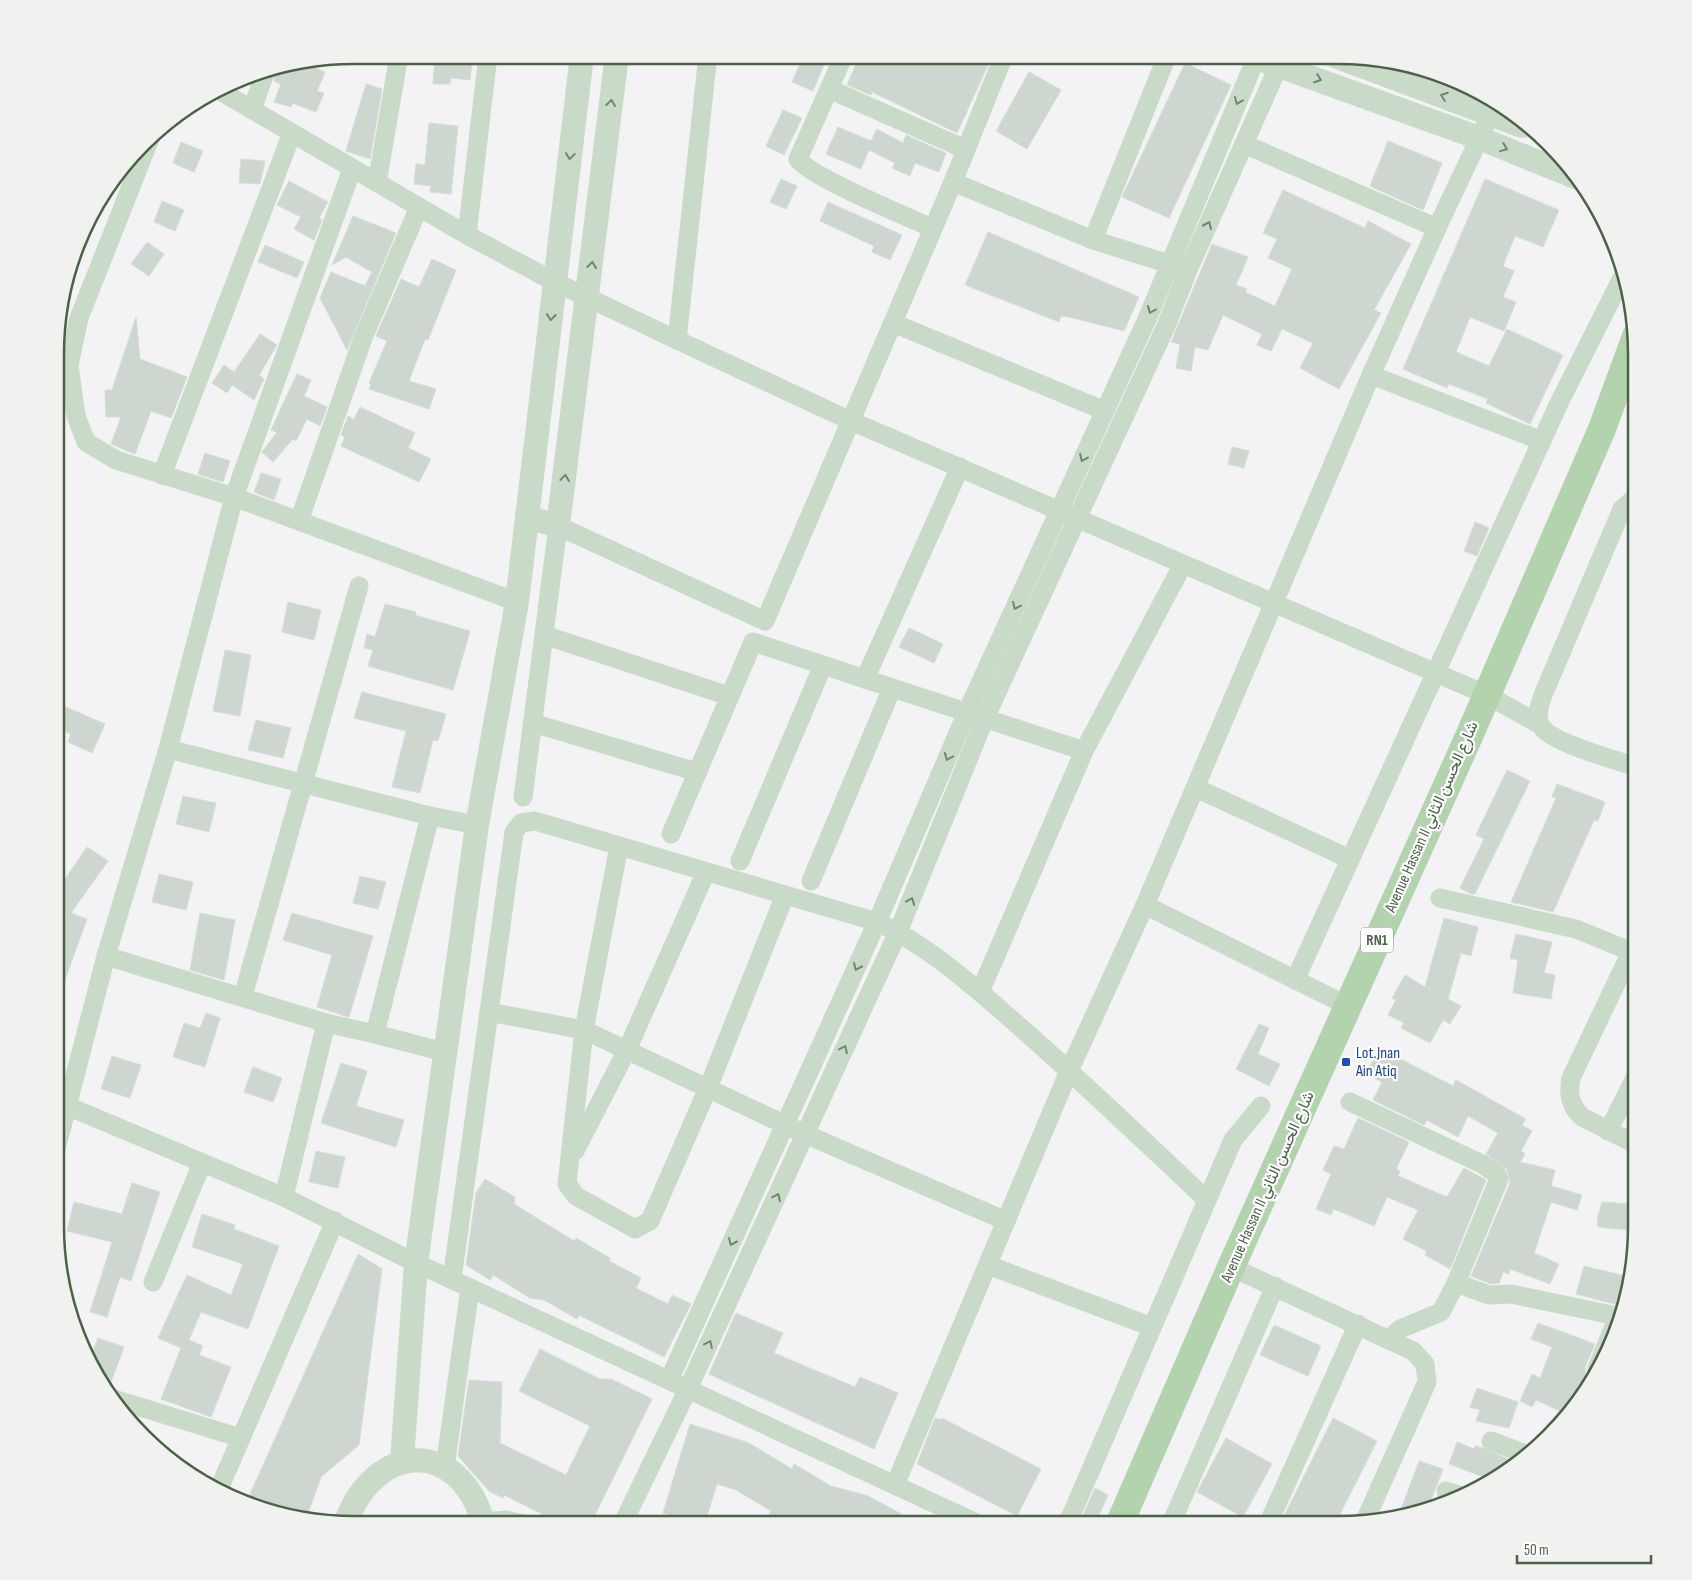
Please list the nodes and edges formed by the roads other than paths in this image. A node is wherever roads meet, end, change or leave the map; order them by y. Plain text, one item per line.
1 (397, 64) edge
2 (487, 64) edge
3 (581, 64) edge
4 (616, 64) edge
5 (707, 64) edge
6 (840, 64) edge
7 (1000, 64) edge
8 (1164, 64) edge
9 (1251, 64) edge
10 (1278, 64) edge
11 (1290, 64) edge
12 (1360, 64) edge
13 (263, 78) edge
14 (829, 89) junction
15 (226, 94) edge
16 (1493, 109) edge
17 (252, 110) junction
18 (292, 134) junction
19 (1479, 138) junction
20 (1244, 144) junction
21 (965, 149) junction
22 (144, 155) edge
23 (352, 169) junction
24 (1564, 173) edge
25 (952, 182) junction
26 (377, 183) junction
27 (419, 208) junction
28 (932, 228) junction
29 (1436, 228) junction
30 (467, 235) junction
31 (1093, 240) junction
32 (1170, 265) junction
33 (1188, 270) junction
34 (556, 282) junction
35 (1619, 284) edge
36 (588, 298) junction
37 (893, 323) junction
38 (677, 340) junction
39 (1628, 363) edge
40 (1371, 375) junction
41 (1105, 411) junction
42 (851, 420) junction
43 (1542, 441) junction
44 (960, 468) junction
45 (162, 475) junction
46 (234, 498) junction
47 (1628, 504) edge
48 (1059, 511) junction
49 (527, 517) junction
50 (1078, 518) junction
51 (299, 522) junction
52 (558, 526) junction
53 (1183, 564) junction
54 (359, 586) dead end
55 (517, 602) junction
56 (1274, 603) junction
57 (544, 635) junction
58 (823, 665) junction
59 (1436, 673) junction
60 (865, 679) junction
61 (892, 688) junction
62 (1486, 695) junction
63 (730, 696) junction
64 (967, 712) junction
65 (985, 718) junction
66 (533, 723) junction
67 (1539, 724) junction
68 (168, 749) junction
69 (1084, 751) junction
70 (1628, 764) edge
71 (697, 772) junction
72 (303, 782) junction
73 (1196, 788) junction
74 (523, 797) dead end
75 (430, 816) junction
76 (477, 826) junction
77 (671, 834) dead end
78 (619, 846) junction
79 (1350, 859) junction
80 (740, 861) dead end
81 (706, 872) junction
82 (811, 881) dead end
83 (785, 895) junction
84 (1440, 898) dead end
85 (1145, 905) junction
86 (877, 922) junction
87 (898, 932) junction
88 (1628, 951) edge
89 (106, 956) junction
90 (1628, 965) edge
91 (1295, 980) junction
92 (980, 992) junction
93 (242, 996) junction
94 (1348, 1006) junction
95 (489, 1012) junction
96 (326, 1023) junction
97 (584, 1030) junction
98 (375, 1034) junction
99 (627, 1050) junction
100 (444, 1052) junction
101 (1069, 1071) junction
102 (708, 1088) junction
103 (1628, 1092) edge
104 (1350, 1102) dead end
105 (67, 1106) junction
106 (1261, 1106) dead end
107 (64, 1118) edge
108 (785, 1124) junction
109 (1608, 1131) junction
110 (805, 1134) junction
111 (1628, 1140) edge
112 (569, 1162) junction
113 (202, 1163) junction
114 (284, 1197) junction
115 (1207, 1200) junction
116 (335, 1221) junction
117 (1006, 1221) junction
118 (416, 1263) junction
119 (988, 1265) junction
120 (1231, 1267) junction
121 (452, 1279) junction
122 (153, 1282) dead end
123 (1456, 1283) junction
124 (1275, 1286) junction
125 (470, 1288) junction
126 (1614, 1316) edge
127 (1358, 1324) junction
128 (1152, 1328) junction
129 (1389, 1340) junction
130 (670, 1380) junction
131 (688, 1389) junction
132 (123, 1402) edge
133 (241, 1438) junction
134 (1491, 1441) dead end
135 (1520, 1452) edge
136 (402, 1462) junction
137 (444, 1468) junction
138 (221, 1483) edge
139 (895, 1485) junction
140 (1368, 1515) edge
141 (348, 1516) edge
142 (481, 1516) edge
143 (626, 1516) edge
144 (962, 1516) edge
145 (1070, 1516) edge
146 (1122, 1516) edge
147 (1174, 1516) edge
148 (1272, 1516) edge

1 - 26 street
2 - 30 street
3 -> 34 street
36 -> 4 street
5 - 38 street
6 - 14 street
7 - 21 street
8 - 31 street
9 -> 32 street
10 - 20 street
11 -> 19 street
16 -> 12 street
13 - 17 street
14 - 21 street
14 - 28 street
15 - 17 street
16 - 19 street
17 - 18 street
18 - 23 street
18 - 45 street
19 -> 24 street
19 - 29 street
20 - 29 street
33 -> 20 street
21 - 25 street
22 - 45 street
23 - 26 street
23 - 46 street
25 - 28 street
25 - 31 street
26 - 27 street
27 - 30 street
27 - 51 street
28 - 37 street
29 - 40 street
30 - 34 street
31 - 32 street
32 - 33 street
32 -> 41 street
33 - 50 street
34 - 36 street
34 -> 49 street
35 - 43 street
36 - 38 street
52 -> 36 street
37 - 41 street
37 - 42 street
38 - 42 street
39 - 62 main road, Avenue Hassan II شارع الحسن الثاني / RN1
40 - 43 street
40 - 56 street
41 -> 48 street
42 - 44 street
42 - 52 street
43 - 59 street
44 - 48 street
44 - 60 street
45 - 46 street
46 - 51 street
46 - 68 street
47 - 67 street
48 - 50 street
48 -> 64 street
49 - 52 street
49 - 55 street
50 - 53 street
50 - 65 street
51 - 55 street
52 - 57 street
53 - 56 street
53 - 69 street
54 - 72 street
55 - 76 street
56 - 59 street
56 - 73 street
57 - 63 street
57 - 66 street
58 - 60 street
58 - 63 street
58 - 80 street
59 - 62 street
59 - 79 street
60 - 61 street
61 - 64 street
61 - 82 street
62 - 67 street
62 - 94 main road, Avenue Hassan II شارع الحسن الثاني / RN1
63 - 71 street
64 - 65 street
64 -> 86 street
65 - 69 street
87 -> 65 street
66 - 71 street
66 - 74 street
67 - 70 street
68 - 72 street
68 - 89 street
69 - 92 street
71 - 77 street
72 - 75 street
72 - 93 street
73 - 79 street
73 - 85 street
75 - 76 street
75 - 98 street
76 - 100 street
78 - 81 street
78 - 95 street
78 - 97 street
79 - 91 street
81 - 83 street
81 - 99 street
83 - 86 street
83 - 102 street
84 - 88 street
85 - 91 street
85 - 101 street
86 - 87 street
86 -> 108 street
87 - 92 street
110 -> 87 street
89 - 93 street
89 - 105 street
90 - 109 street
91 - 94 street
92 - 101 street
93 - 96 street
94 - 120 main road, Avenue Hassan II شارع الحسن الثاني / RN1
95 - 97 street
95 - 121 street
96 - 98 street
96 - 114 street
97 - 99 street
97 - 112 street
98 - 100 street
99 - 102 street
99 - 112 street
100 - 118 street
101 - 115 street
101 - 117 street
102 - 108 street
102 - 112 street
103 - 109 street
104 - 123 street
105 - 107 street
105 - 113 street
106 - 115 street
108 - 110 street
108 -> 130 street
109 - 111 street
110 - 117 street
131 -> 110 street
113 - 114 street
113 - 122 street
114 - 116 street
115 - 128 street
116 - 118 street
116 - 133 street
117 - 119 street
118 - 121 street
118 - 136 street
119 - 128 street
119 - 139 street
120 - 124 street
120 - 146 main road, Avenue Hassan II شارع الحسن الثاني / RN1
121 - 125 street
123 - 126 street
123 - 129 street
124 - 127 street
124 - 147 street
125 - 130 street
125 - 137 street
127 - 129 street
127 - 148 street
128 - 145 street
129 - 140 street
130 - 131 street
131 - 139 street
131 - 143 street
132 - 133 street
133 - 138 street
134 - 135 street
136 - 137 street
136 - 141 street
137 - 142 street
139 - 144 street

